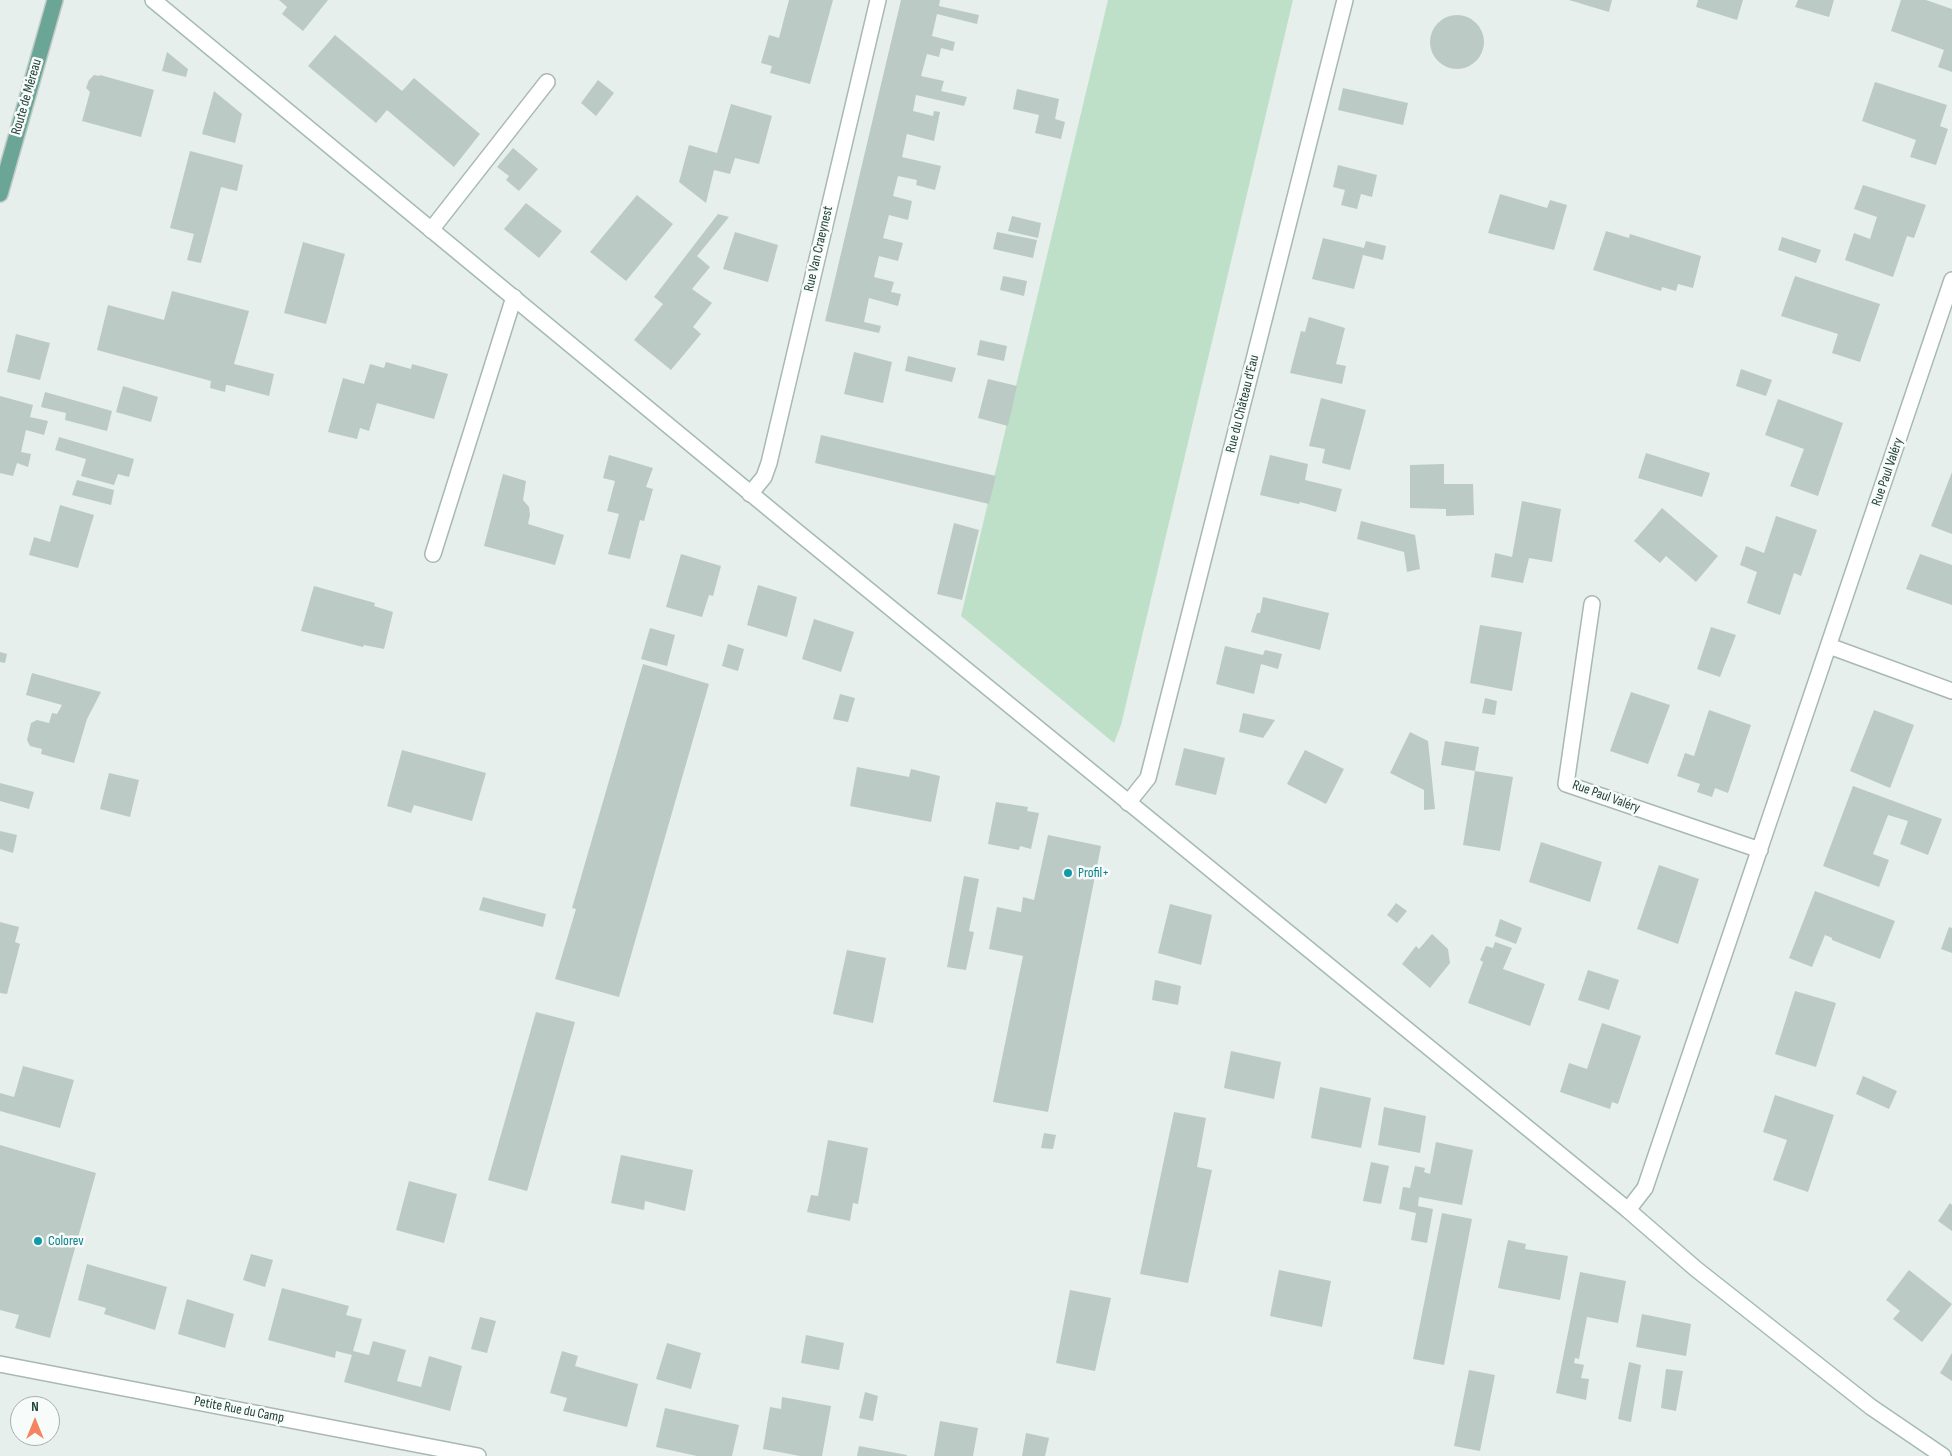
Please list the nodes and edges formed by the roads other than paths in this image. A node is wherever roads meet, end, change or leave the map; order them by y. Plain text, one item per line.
1 (55, 0) edge
2 (153, 0) edge
3 (878, 0) edge
4 (1345, 0) edge
5 (547, 82) dead end
6 (0, 194) edge
7 (431, 230) junction
8 (1952, 280) edge
9 (514, 297) junction
10 (1949, 298) edge
11 (750, 494) junction
12 (433, 554) dead end
13 (1592, 604) dead end
14 (1829, 646) junction
15 (1952, 691) edge
16 (1128, 803) junction
17 (1760, 850) junction
18 (1628, 1210) junction
19 (0, 1364) edge
20 (476, 1456) edge
21 (1943, 1456) edge

1 - 6 main road, Route de Méreau
2 - 7 street
3 - 11 street, Rue Van Craeynest
4 - 16 street, Rue du Château d'Eau
5 - 7 street
7 - 9 street
8 - 10 street, Rue Paul Valéry
9 - 11 street
9 - 12 street
10 - 14 street, Rue Paul Valéry
11 - 16 street
13 - 17 street, Rue Paul Valéry
14 - 15 street
14 - 17 street, Rue Paul Valéry
16 - 18 street
17 - 18 street, Rue Paul Valéry
18 - 21 street
19 - 20 street, Petite Rue du Camp

